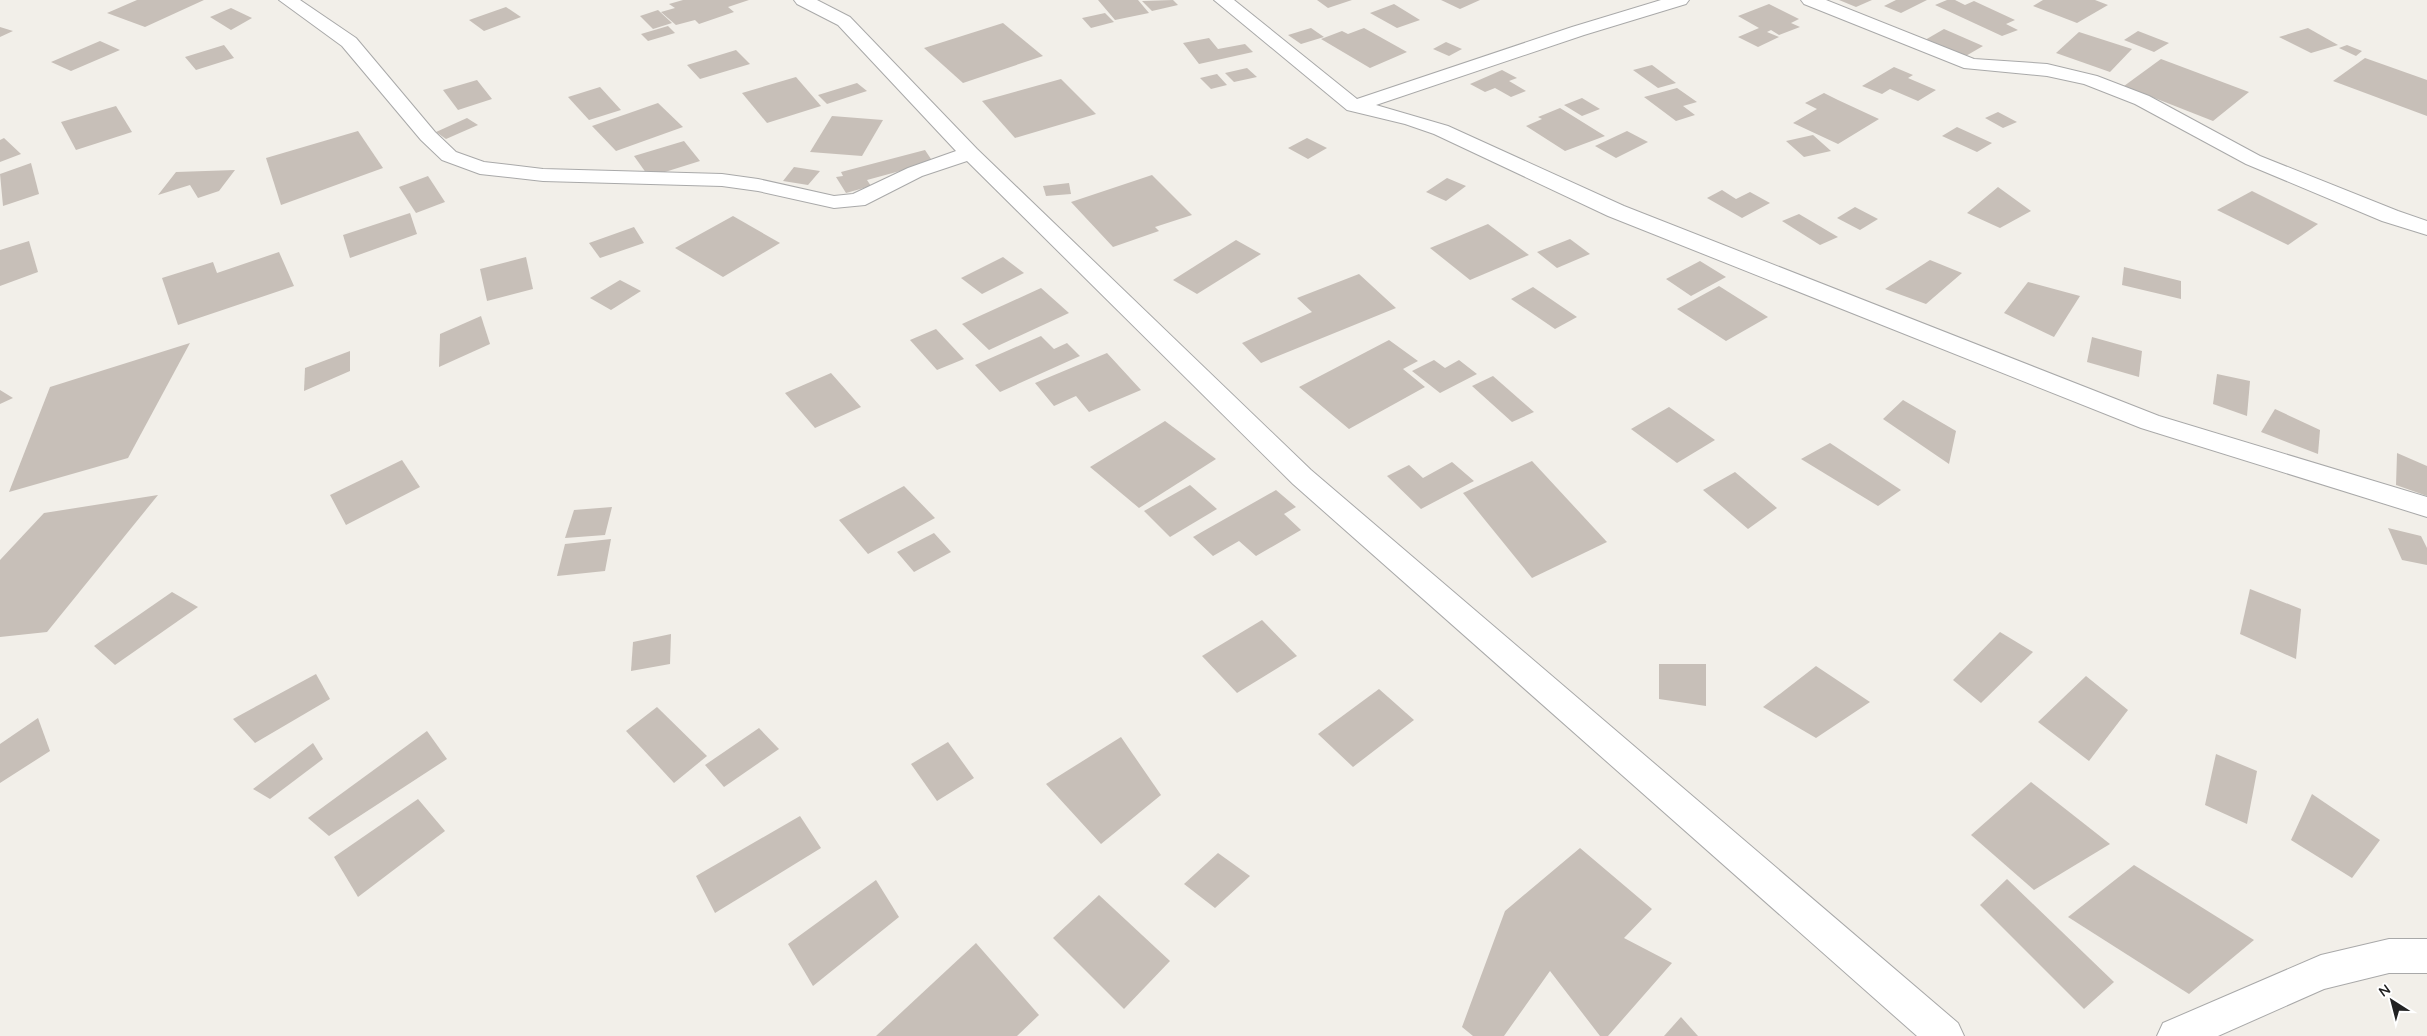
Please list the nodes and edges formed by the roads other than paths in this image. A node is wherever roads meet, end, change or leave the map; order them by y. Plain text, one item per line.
1 (288, 0) edge
2 (802, 0) edge
3 (1223, 0) edge
4 (1680, 0) edge
5 (1810, 0) edge
6 (1354, 106) junction
7 (970, 153) junction
8 (2427, 228) edge
9 (2427, 507) edge
10 (2427, 956) edge
11 (1945, 1036) edge
12 (2176, 1036) edge

1 - 7 street
2 - 7 street
3 - 6 street
4 - 6 street
5 - 8 street
6 - 9 street
7 - 11 street
10 - 12 street

